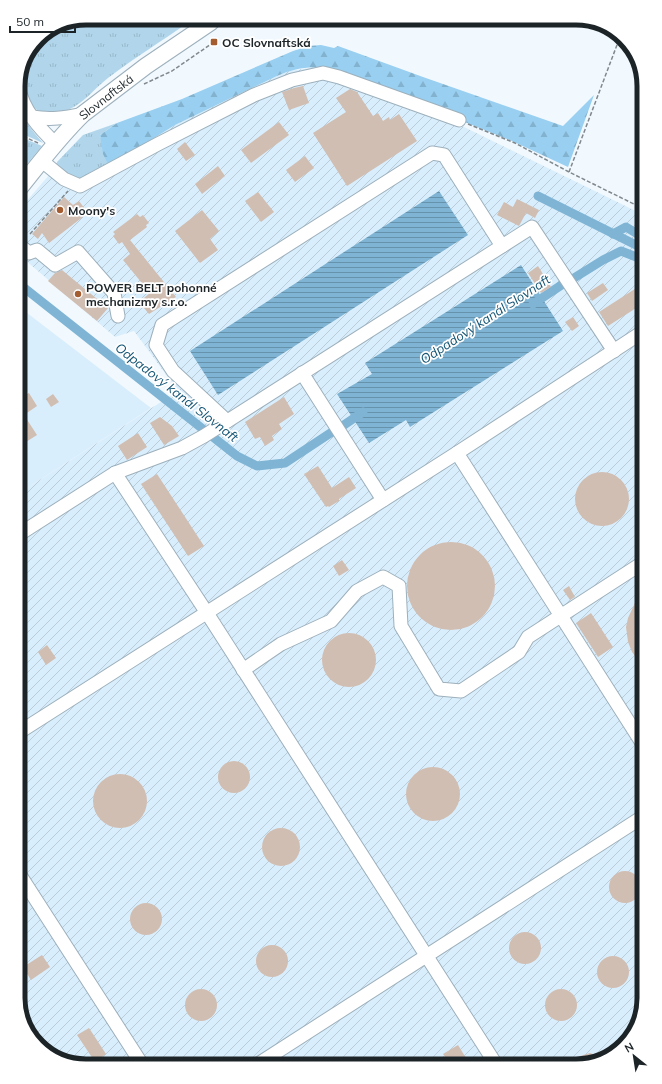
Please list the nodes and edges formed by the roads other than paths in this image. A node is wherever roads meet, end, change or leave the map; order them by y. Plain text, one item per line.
1 (207, 25) edge
2 (25, 106) edge
3 (83, 114) junction
4 (32, 117) junction
5 (459, 120) road end
6 (50, 151) junction
7 (25, 181) edge
8 (502, 246) junction
9 (25, 250) edge
10 (118, 316) dead end
11 (637, 336) edge
12 (614, 351) junction
13 (302, 372) junction
14 (228, 421) junction
15 (457, 453) junction
16 (115, 473) junction
17 (383, 500) junction
18 (25, 531) edge
19 (637, 566) edge
20 (207, 613) junction
21 (561, 615) junction
22 (243, 670) junction
23 (25, 729) edge
24 (637, 735) edge
25 (637, 820) edge
26 (25, 883) edge
27 (426, 956) junction
28 (138, 1059) edge
29 (267, 1059) edge
30 (492, 1059) edge

1 - 3 main road, Slovnaftská
2 - 4 street
3 - 4 street
3 - 6 main road, Slovnaftská
4 - 6 street
5 - 6 street
6 - 7 main road, Slovnaftská
8 - 12 street
8 - 13 street
8 - 14 street
9 - 10 street
11 - 12 street
12 - 15 street
13 - 14 street
13 - 17 street
14 - 16 street
15 - 17 street
15 - 21 street
16 - 18 street
16 - 20 street
17 - 20 street
19 - 21 street
20 - 22 street
20 - 23 street
21 - 22 street
21 - 24 street
22 - 27 street
25 - 27 street
26 - 28 street
27 - 29 street
27 - 30 street

